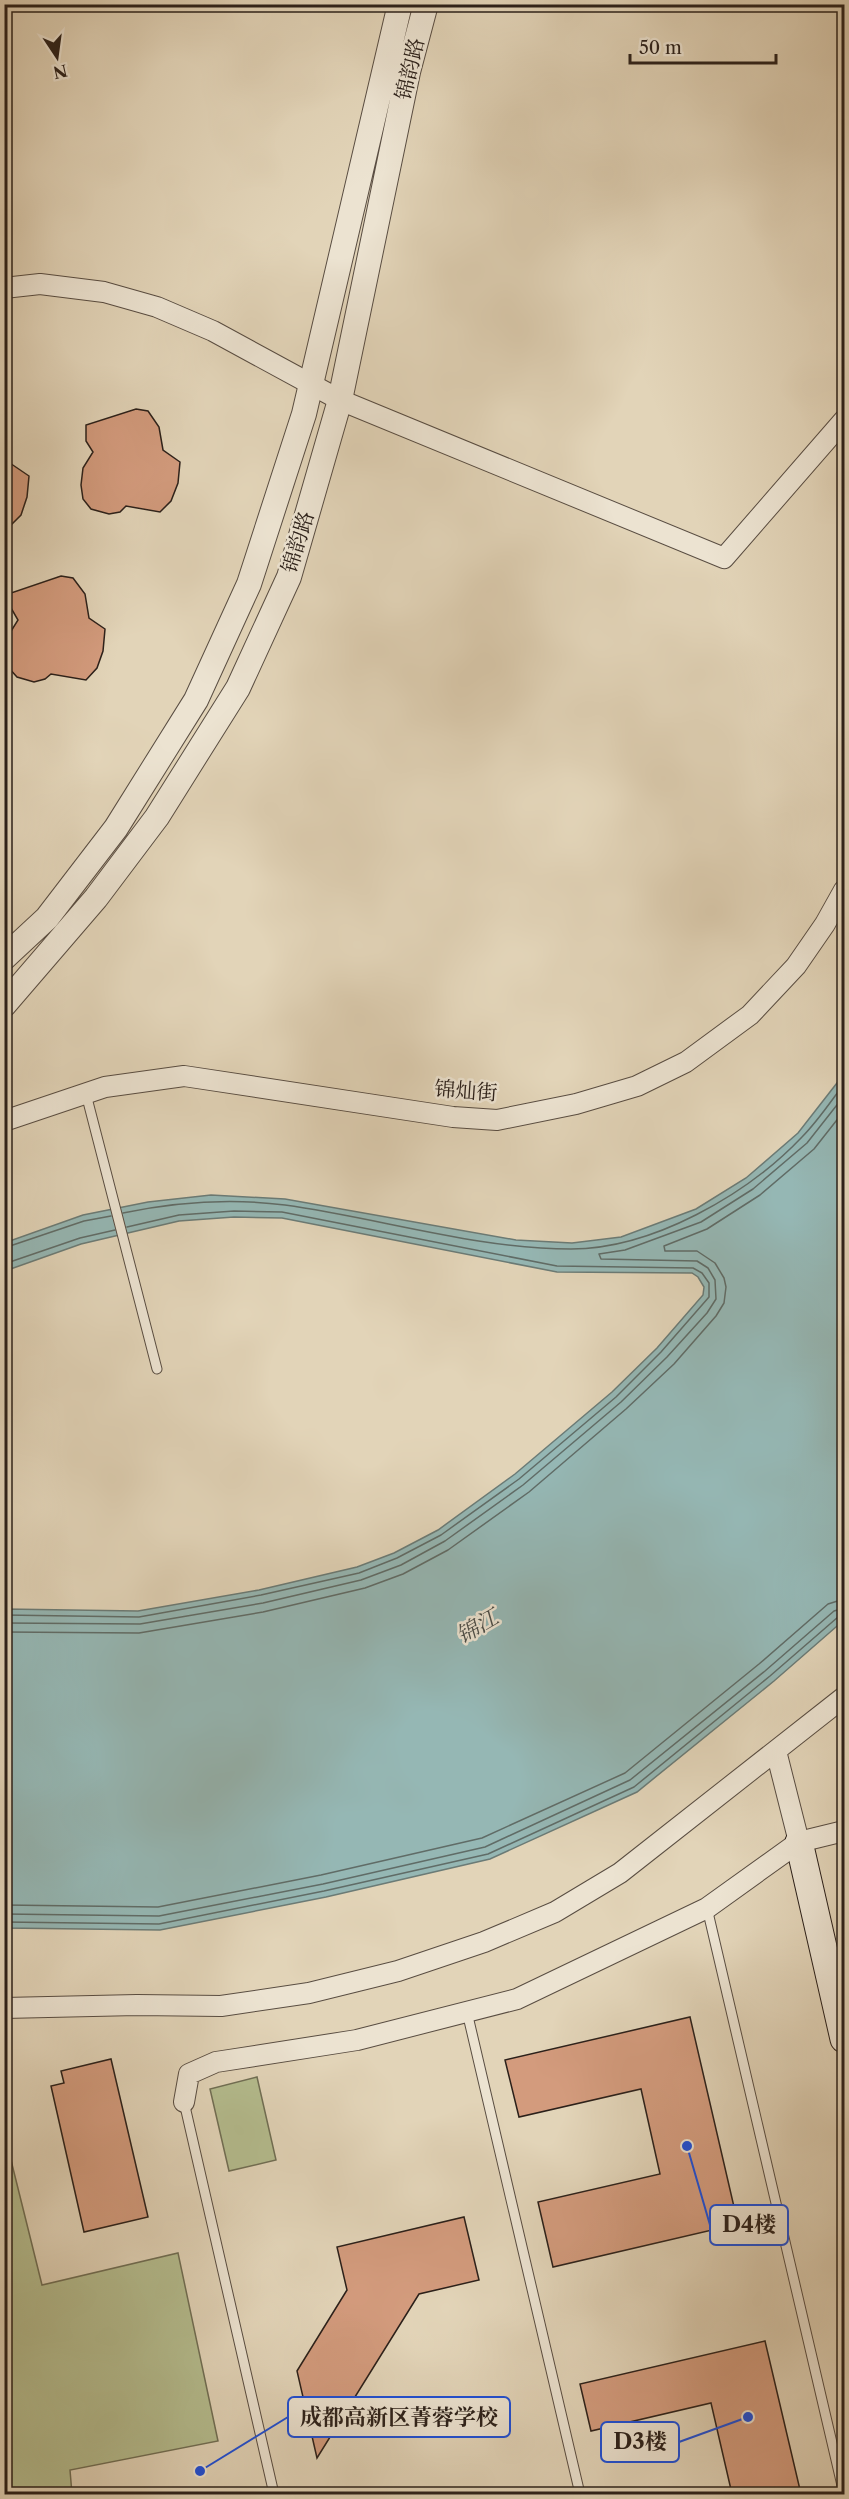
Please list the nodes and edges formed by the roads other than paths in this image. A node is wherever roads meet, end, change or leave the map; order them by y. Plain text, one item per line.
1 (399, 4) edge
2 (426, 4) edge
3 (4, 288) edge
4 (311, 384) junction
5 (340, 400) junction
6 (844, 420) edge
7 (844, 890) edge
8 (7, 953) edge
9 (4, 1005) edge
10 (86, 1094) junction
11 (4, 1121) edge
12 (157, 1369) dead end
13 (844, 1697) edge
14 (776, 1751) junction
15 (844, 1832) edge
16 (799, 1842) junction
17 (707, 1908) junction
18 (4, 2008) edge
19 (467, 2012) junction
20 (844, 2039) edge
21 (184, 2102) joint
22 (274, 2494) edge
23 (580, 2494) edge
24 (844, 2494) edge

1 - 4 street, 锦韵路
2 - 5 street, 锦韵路
3 - 4 street
4 - 5 street
4 - 8 street, 锦韵路
5 - 6 street
5 - 9 street, 锦韵路
7 - 10 street, 锦灿街
10 - 11 street, 锦灿街
10 - 12 lane
13 - 14 street
14 - 16 street
14 - 18 street
15 - 16 street
16 - 17 street
16 - 20 main road
17 - 19 street
17 - 24 lane
19 - 21 street
19 - 23 lane
21 - 22 lane

